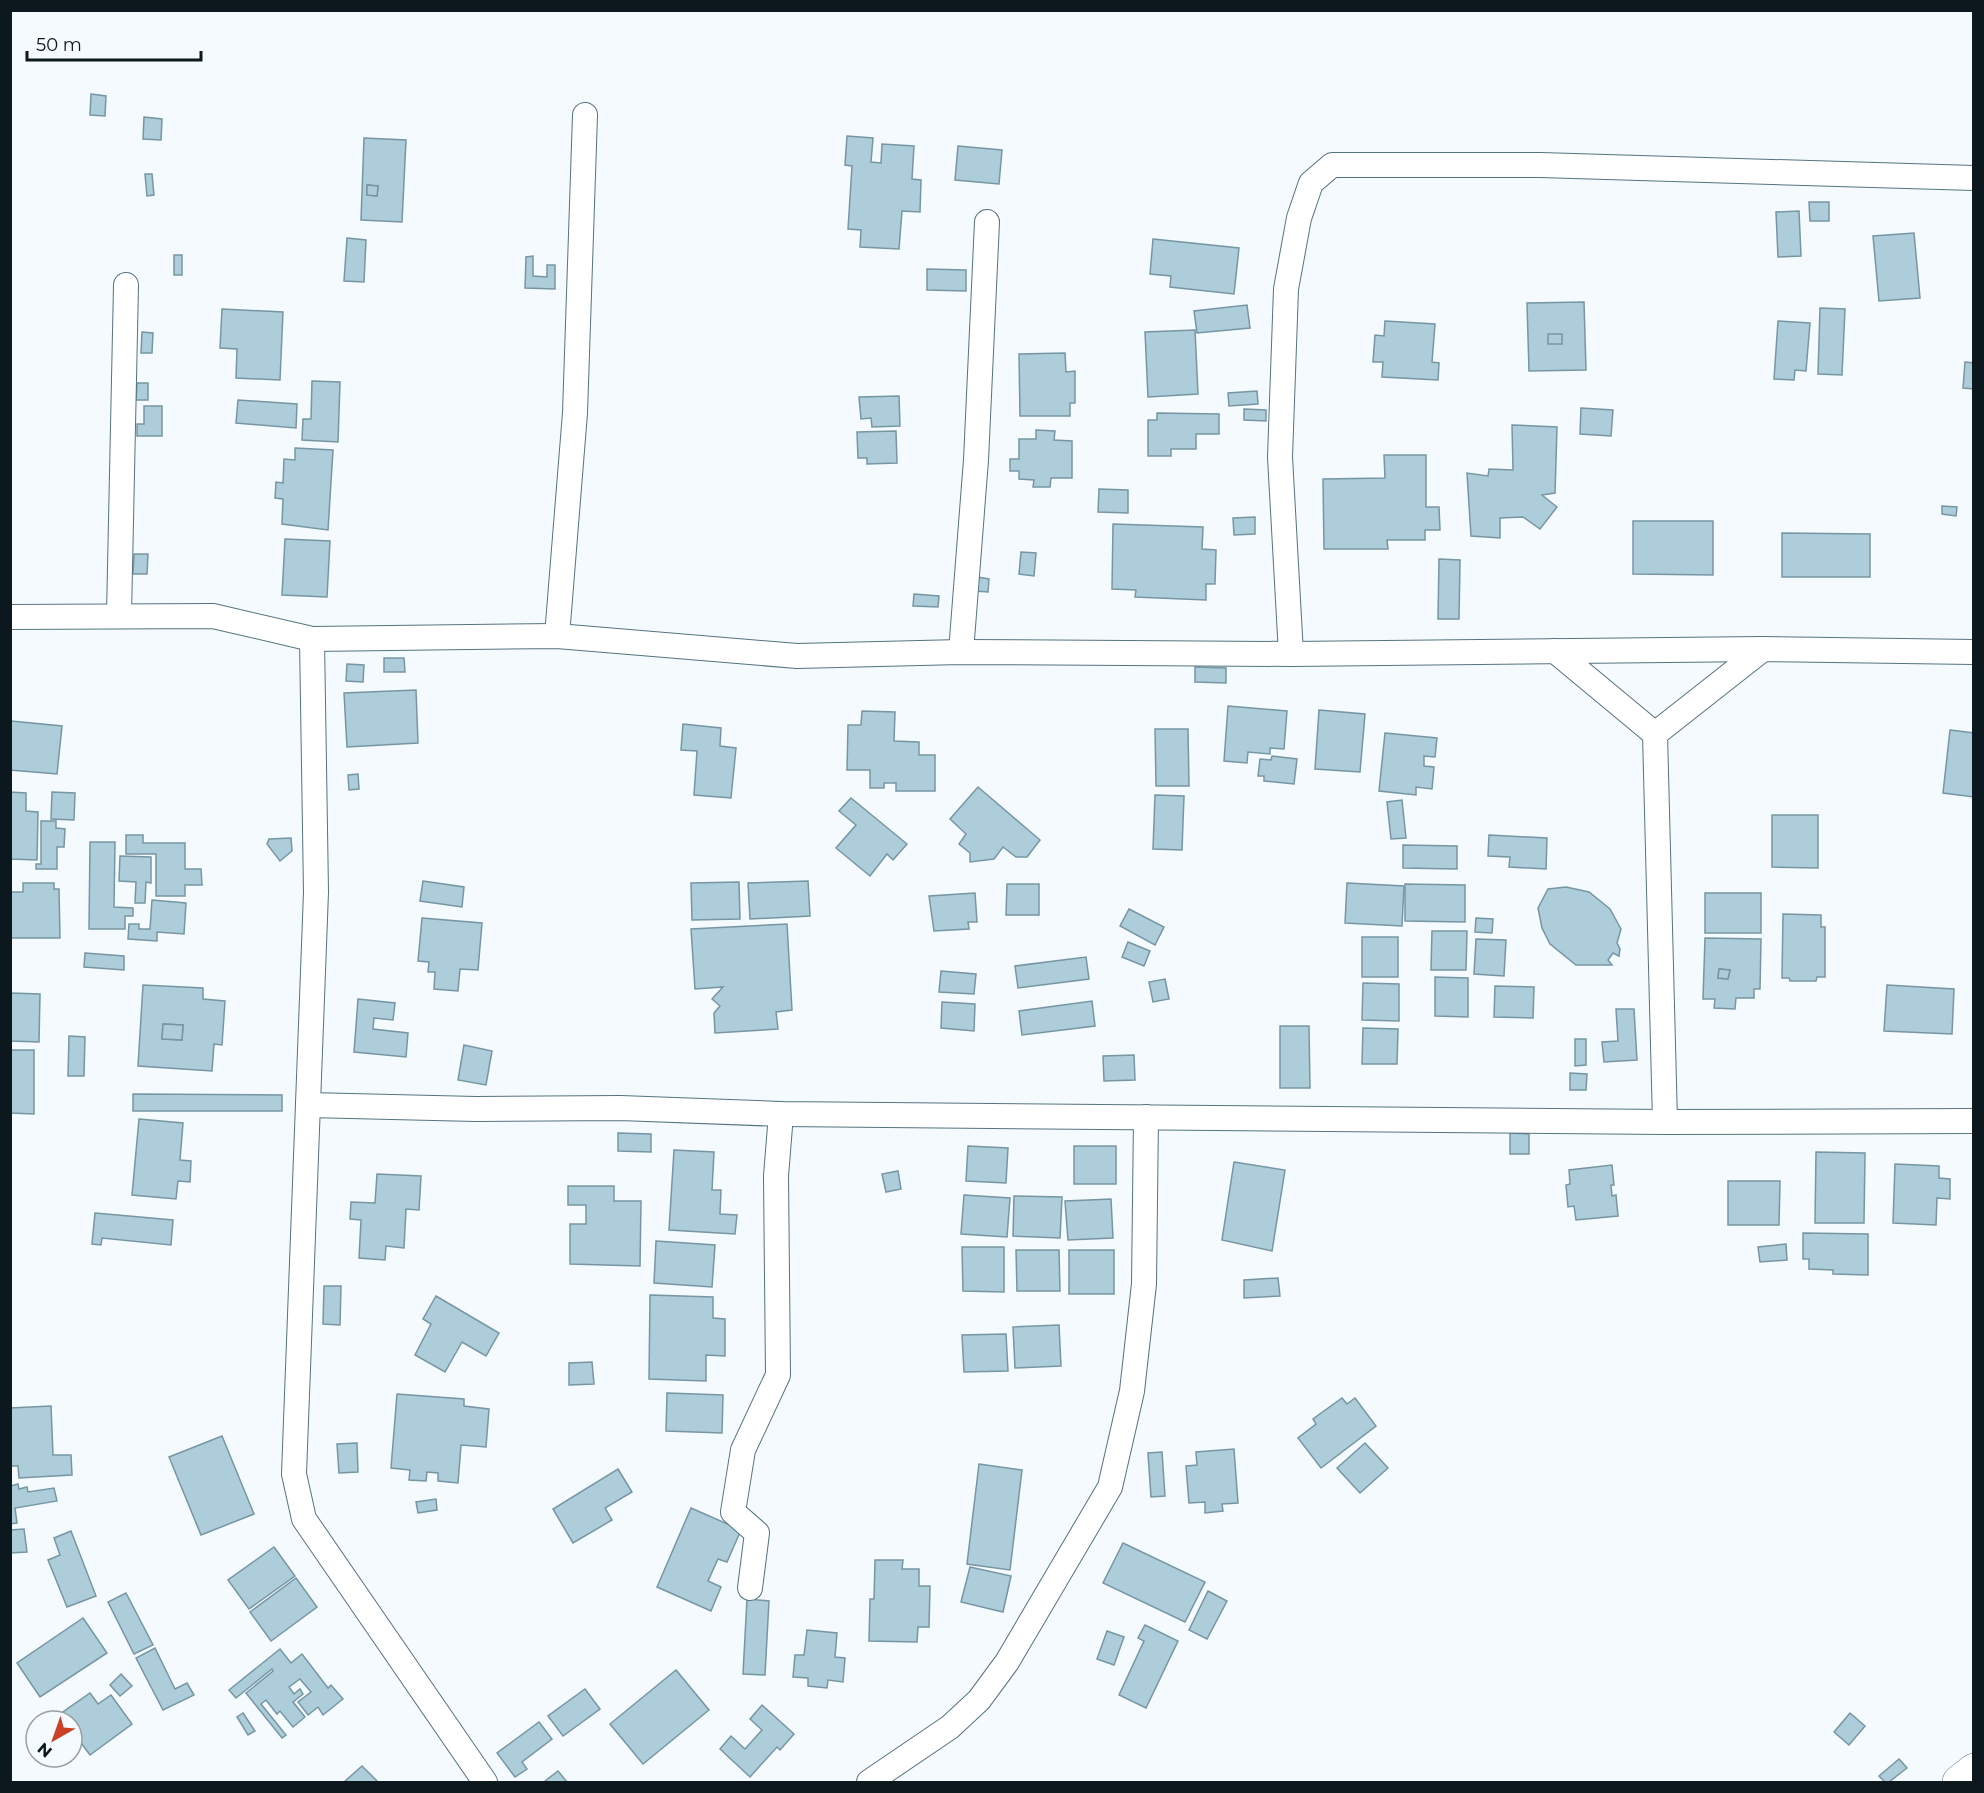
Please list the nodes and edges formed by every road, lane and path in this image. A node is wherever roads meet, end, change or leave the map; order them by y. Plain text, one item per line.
1 (585, 115) dead end
2 (1974, 178) edge
3 (987, 222) dead end
4 (126, 285) dead end
5 (119, 615) junction
6 (10, 617) edge
7 (557, 636) junction
8 (312, 639) junction
9 (1763, 649) junction
10 (1555, 651) junction
11 (961, 652) junction
12 (1974, 652) edge
13 (1291, 654) junction
14 (1655, 734) junction
15 (308, 1105) junction
16 (781, 1114) junction
17 (1146, 1117) junction
18 (1974, 1121) edge
19 (1665, 1122) junction
20 (750, 1588) dead end
21 (1974, 1770) edge
22 (485, 1782) edge
23 (869, 1782) edge
24 (1959, 1782) edge

1 - 7 street
2 - 13 street
3 - 11 street
4 - 5 street
5 - 6 street
5 - 8 street
7 - 8 street
7 - 11 street
8 - 15 street
9 - 10 street
9 - 12 street
9 - 14 street
10 - 13 street
10 - 14 street
11 - 13 street
14 - 19 street
15 - 16 street
15 - 22 street
16 - 17 street
16 - 20 street
17 - 19 street
17 - 23 street
18 - 19 street
21 - 24 street

